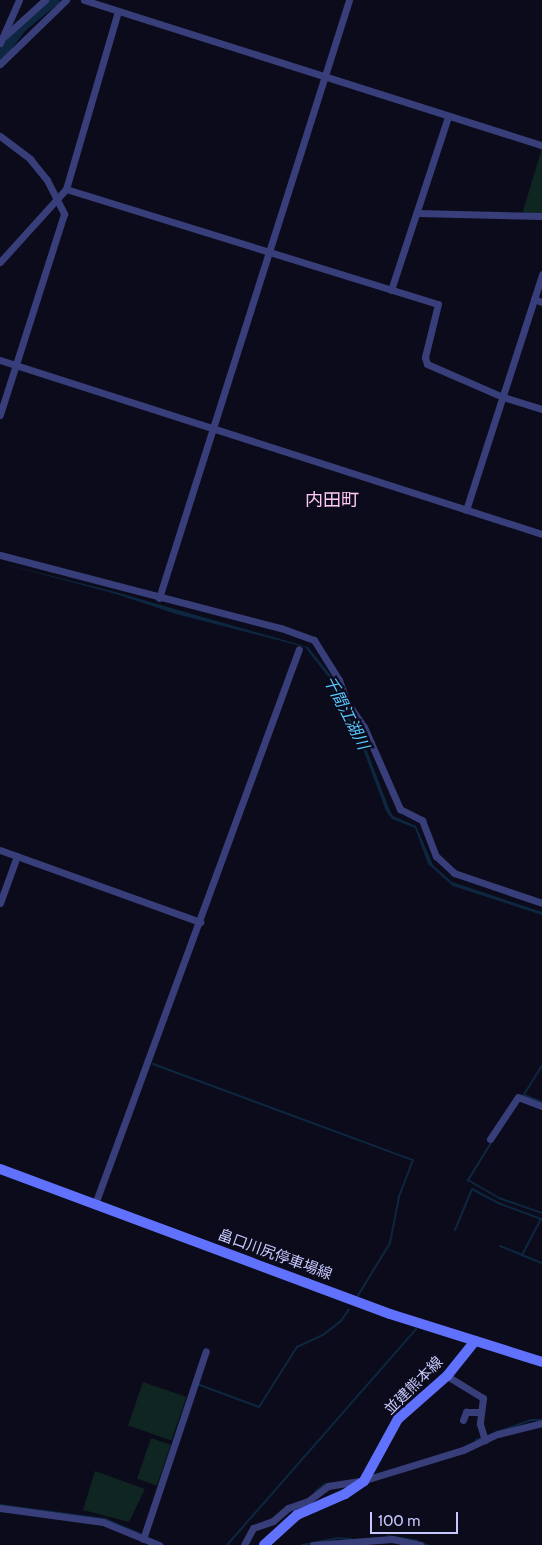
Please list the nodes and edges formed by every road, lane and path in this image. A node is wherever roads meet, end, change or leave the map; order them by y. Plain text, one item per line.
1 (19, 0) edge
2 (45, 0) edge
3 (66, 0) edge
4 (84, 0) edge
5 (349, 0) edge
6 (118, 11) junction
7 (5, 36) junction
8 (0, 43) edge
9 (0, 64) edge
10 (324, 76) junction
11 (448, 117) junction
12 (0, 136) edge
13 (542, 145) edge
14 (66, 189) junction
15 (59, 200) junction
16 (417, 213) junction
17 (542, 216) edge
18 (268, 252) junction
19 (0, 262) edge
20 (542, 274) edge
21 (392, 290) junction
22 (534, 299) junction
23 (542, 302) edge
24 (0, 360) edge
25 (15, 367) junction
26 (502, 396) junction
27 (542, 409) edge
28 (0, 415) edge
29 (212, 428) junction
30 (466, 510) junction
31 (542, 534) edge
32 (0, 555) edge
33 (160, 598) junction
34 (299, 649) dead end
35 (0, 850) edge
36 (16, 856) junction
37 (0, 903) edge
38 (542, 903) edge
39 (200, 922) junction
40 (542, 1106) edge
41 (490, 1139) dead end
42 (0, 1170) edge
43 (95, 1204) junction
44 (475, 1341) junction
45 (206, 1351) dead end
46 (542, 1362) edge
47 (447, 1376) junction
48 (481, 1412) junction
49 (463, 1420) dead end
50 (542, 1423) edge
51 (486, 1440) junction
52 (364, 1480) junction
53 (0, 1508) edge
54 (143, 1539) junction
55 (159, 1545) edge
56 (244, 1545) edge
57 (264, 1545) edge
58 (313, 1545) edge
59 (420, 1545) edge

1 - 7 street
2 - 7 street
3 - 9 street
4 - 6 street
5 - 10 street
6 - 10 street
6 - 14 street
7 - 8 street
10 - 11 street
10 - 18 street
11 - 13 street
11 - 16 street
12 - 15 street
14 - 15 street
14 - 18 street
15 - 19 street
15 - 25 street
16 - 17 street
16 - 21 street
18 - 21 street
18 - 29 street
20 - 22 street
21 - 26 street
22 - 23 street
22 - 26 street
24 - 25 street
25 - 28 street
25 - 29 street
26 - 27 street
26 - 30 street
29 - 30 street
29 - 33 street
30 - 31 street
32 - 33 street
33 - 38 street
34 - 39 street
35 - 36 street
36 - 37 street
36 - 39 street
39 - 43 street
40 - 41 street
42 - 43 main road, 畠口川尻停車場線
43 - 44 main road, 畠口川尻停車場線
44 - 46 main road, 畠口川尻停車場線
44 - 47 main road, 並建熊本線
45 - 54 street
47 - 48 street
47 - 52 main road, 並建熊本線
48 - 49 street
48 - 51 street
50 - 51 street
51 - 52 street
52 - 56 street
52 - 57 main road, 並建熊本線
53 - 54 street
54 - 55 street
58 - 59 street

